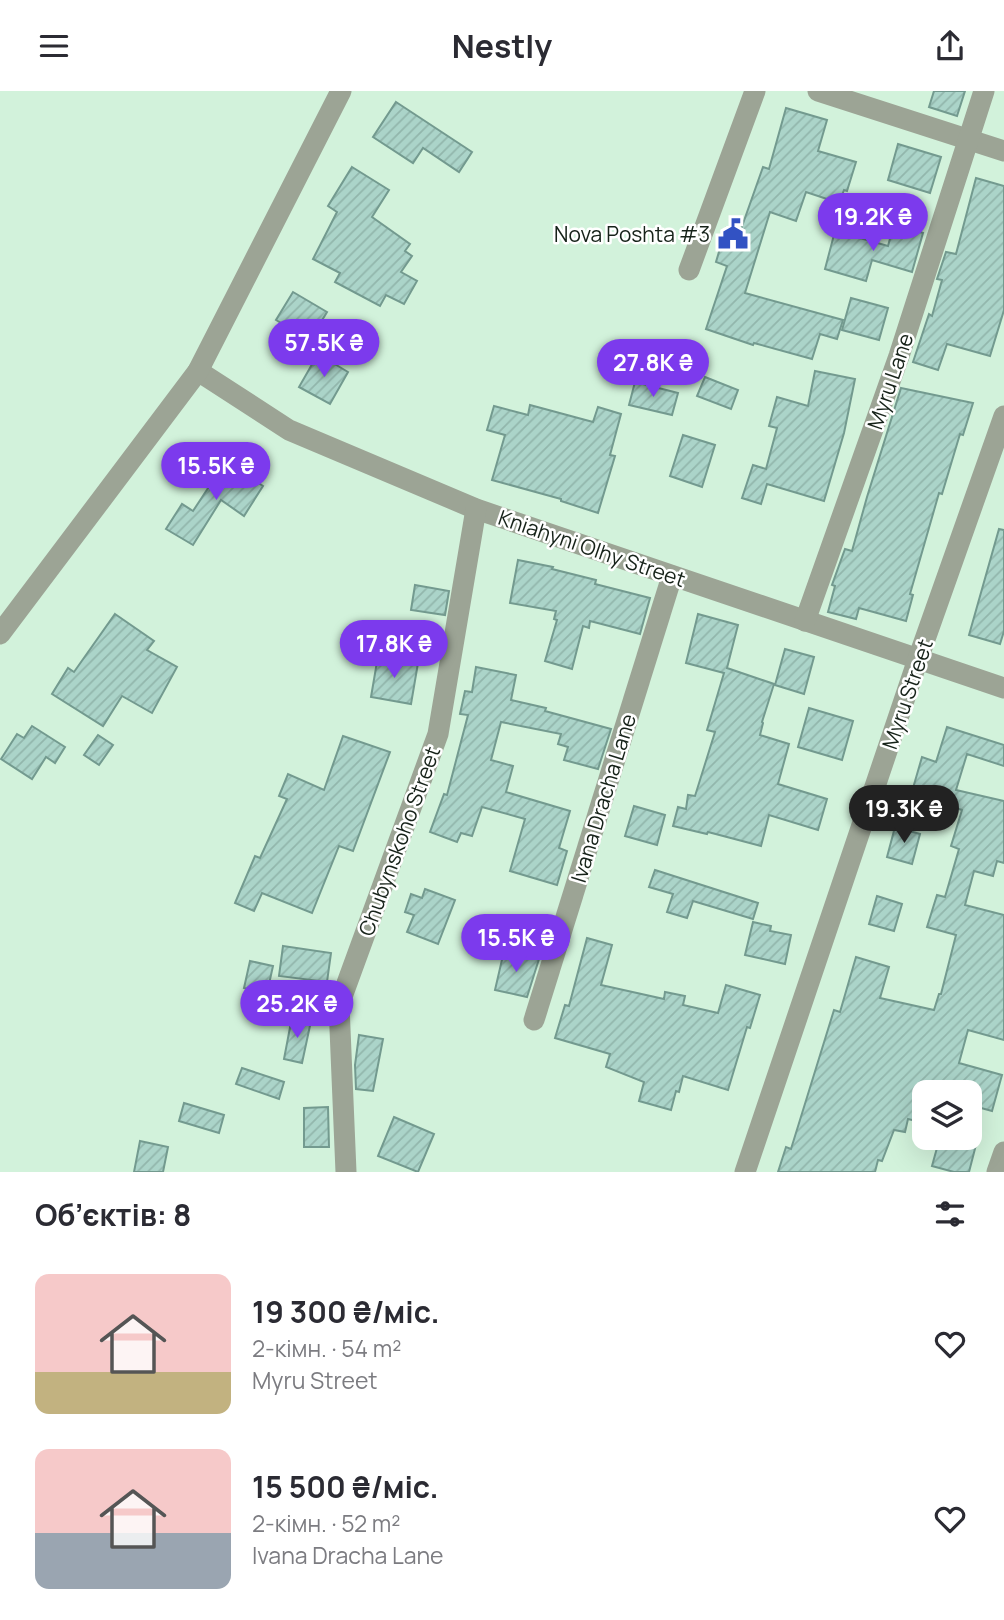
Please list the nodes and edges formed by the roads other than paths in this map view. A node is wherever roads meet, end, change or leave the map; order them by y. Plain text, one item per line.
1 (341, 91) edge
2 (755, 91) edge
3 (818, 91) edge
4 (984, 91) edge
5 (969, 139) junction
6 (1004, 151) edge
7 (690, 270) dead end
8 (198, 371) junction
9 (1004, 416) edge
10 (475, 509) junction
11 (672, 576) junction
12 (806, 621) junction
13 (0, 634) edge
14 (918, 659) junction
15 (1004, 688) edge
16 (534, 1020) dead end
17 (1004, 1152) edge
18 (346, 1172) edge
19 (745, 1172) edge
20 (997, 1172) edge

1 - 8 street
2 - 7 street
3 - 5 street
4 - 5 street, Myru Lane
5 - 6 street
5 - 12 street, Myru Lane
8 - 10 street, Kniahyni Olhy Street
8 - 13 street
9 - 14 street, Myru Street
10 - 11 street, Kniahyni Olhy Street
10 - 18 street, Chubynskoho Street
11 - 12 street, Kniahyni Olhy Street
11 - 16 street, Ivana Dracha Lane
12 - 14 street, Kniahyni Olhy Street
14 - 15 street, Kniahyni Olhy Street
14 - 19 street, Myru Street
17 - 20 street

